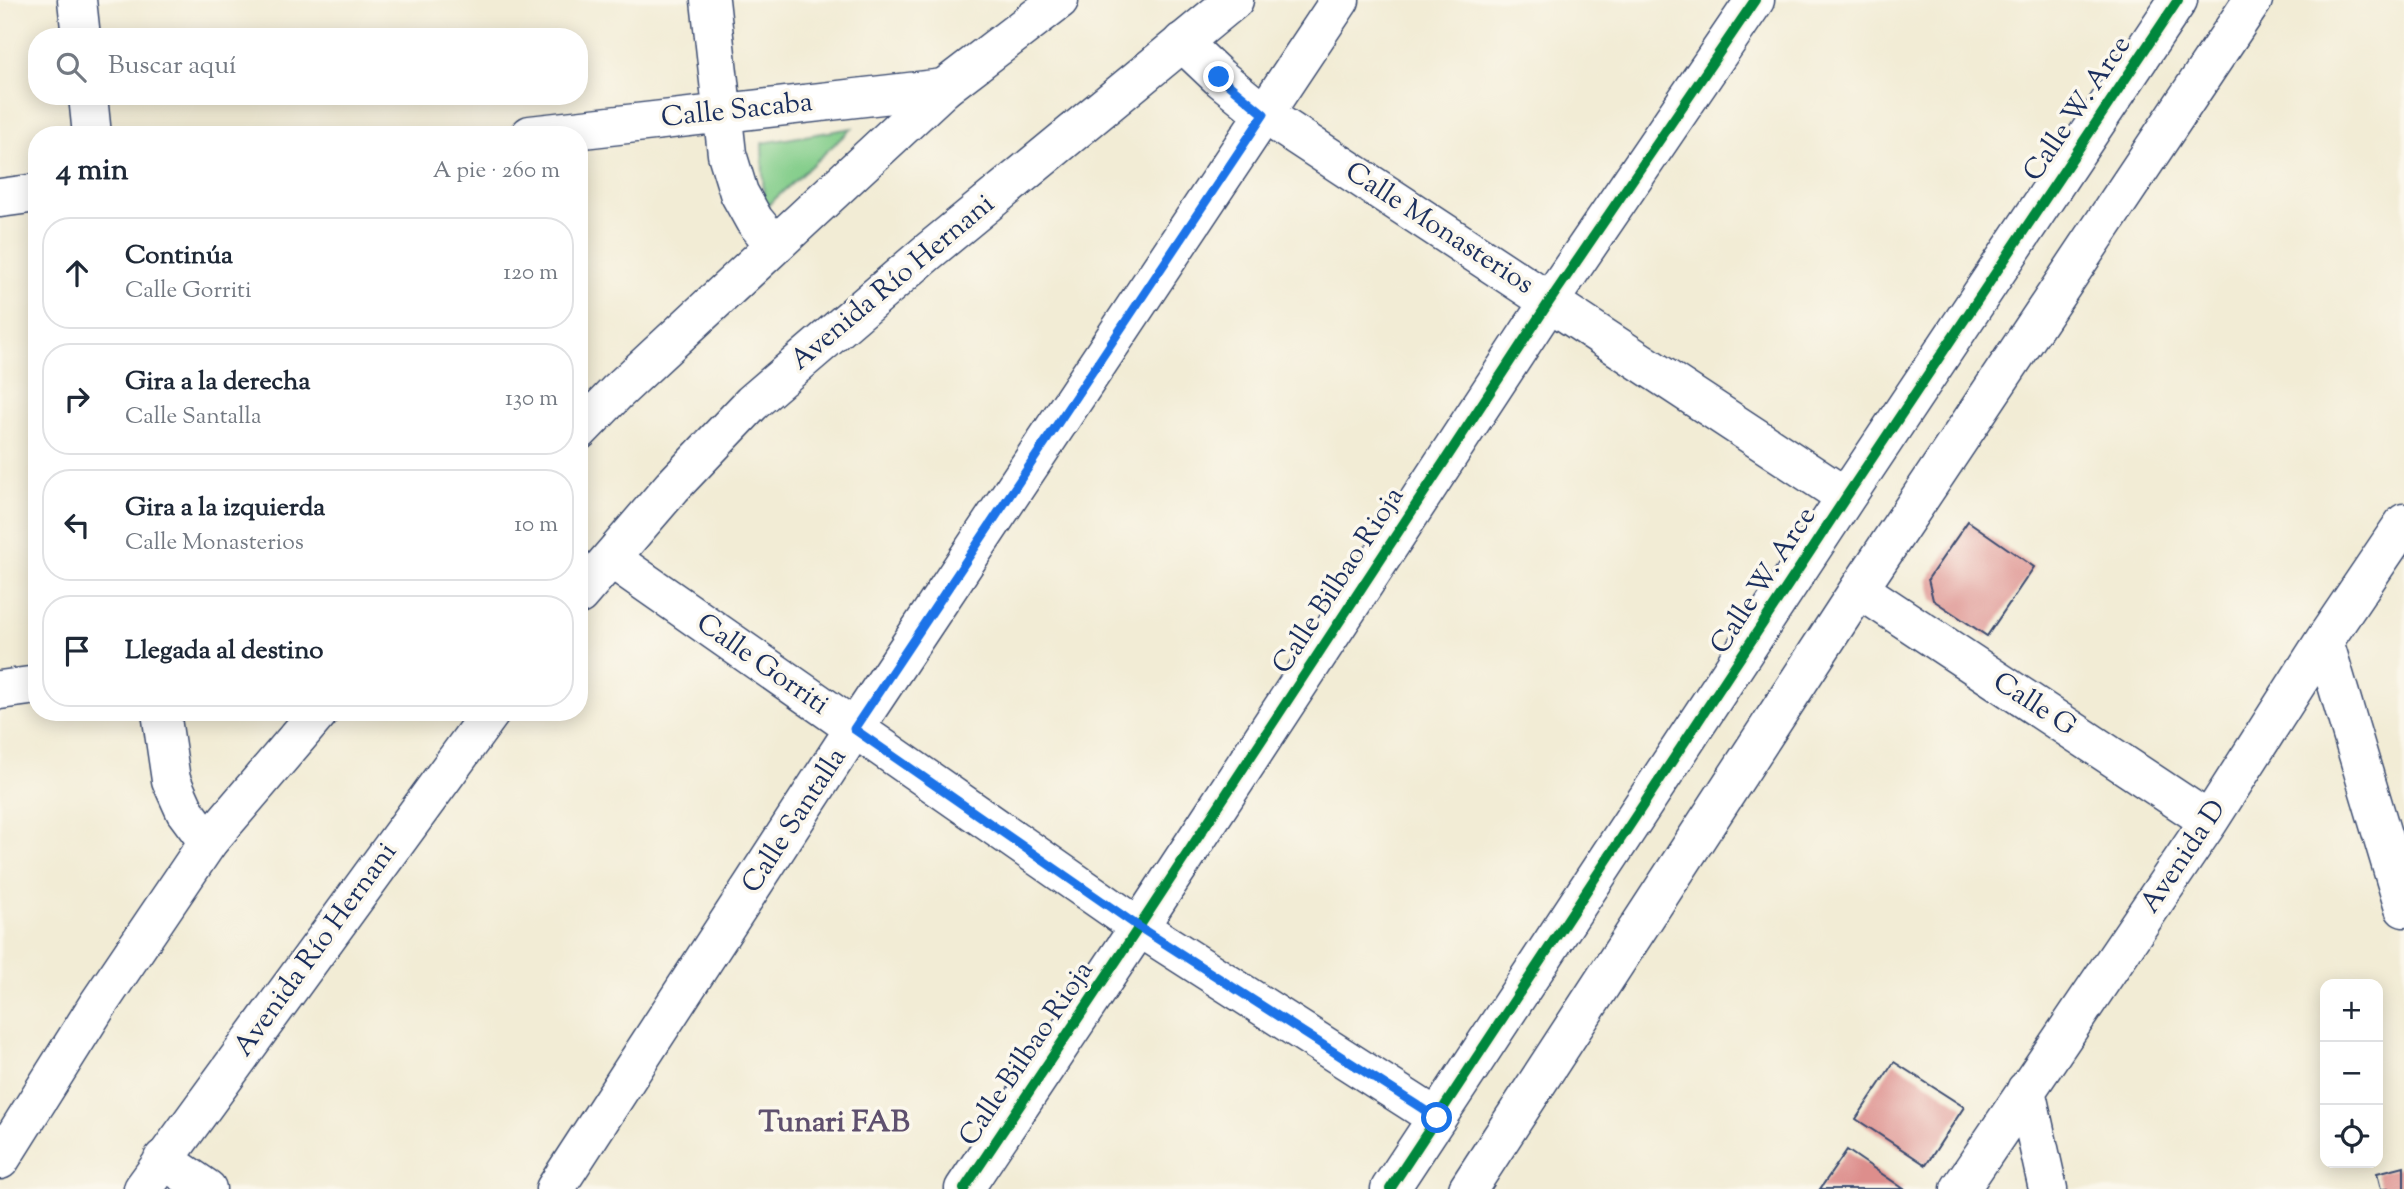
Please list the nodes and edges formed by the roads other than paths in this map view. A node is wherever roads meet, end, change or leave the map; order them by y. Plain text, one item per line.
1 (77, 0) edge
2 (710, 0) edge
3 (1059, 0) edge
4 (1234, 0) edge
5 (1340, 0) edge
6 (1755, 0) edge
7 (2178, 0) edge
8 (2253, 0) edge
9 (80, 28) edge
10 (1182, 42) junction
11 (944, 88) junction
12 (89, 105) edge
13 (722, 112) junction
14 (1264, 114) junction
15 (91, 126) edge
16 (588, 128) edge
17 (28, 194) edge
18 (0, 198) edge
19 (774, 244) junction
20 (1549, 302) junction
21 (588, 422) edge
22 (1846, 497) junction
23 (2404, 523) edge
24 (612, 559) junction
25 (588, 585) edge
26 (1859, 589) junction
27 (2324, 641) junction
28 (28, 686) edge
29 (0, 690) edge
30 (163, 721) edge
31 (311, 721) edge
32 (485, 721) edge
33 (854, 729) junction
34 (2209, 821) junction
35 (208, 842) junction
36 (2404, 908) edge
37 (1139, 927) junction
38 (2026, 1090) junction
39 (1437, 1118) junction
40 (0, 1160) edge
41 (153, 1174) edge
42 (207, 1189) edge
43 (555, 1189) edge
44 (964, 1189) edge
45 (1390, 1189) edge
46 (1468, 1189) edge
47 (1960, 1189) edge
48 (2048, 1189) edge

1 - 9 street
2 - 13 street
3 - 11 street
4 - 10 street, Avenida Río Hernani
5 - 14 street, Calle Santalla
6 - 20 street, Calle Bilbao Rioja
7 - 22 street, Calle W. Arce
8 - 26 street
10 - 14 street, Calle Monasterios
10 - 24 street, Avenida Río Hernani
11 - 13 street, Calle Sacaba
11 - 19 street
12 - 15 street
13 - 16 street, Calle Sacaba
13 - 19 street
14 - 20 street, Calle Monasterios
14 - 33 street, Calle Santalla
17 - 18 street
19 - 21 street
20 - 22 street, Calle Monasterios
20 - 37 street, Calle Bilbao Rioja
22 - 39 street, Calle W. Arce
23 - 27 street, Avenida D
24 - 25 street, Avenida Río Hernani
24 - 33 street, Calle Gorriti
26 - 34 street, Calle G
26 - 46 street
27 - 34 street, Avenida D
27 - 36 street
28 - 29 street
30 - 35 street
31 - 35 street
32 - 41 street, Avenida Río Hernani
33 - 37 street, Calle Gorriti
33 - 43 street, Calle Santalla
34 - 38 street, Avenida D
35 - 40 street
37 - 39 street, Calle Gorriti
37 - 44 street, Calle Bilbao Rioja
38 - 47 street, Avenida D
38 - 48 street
39 - 45 street, Calle W. Arce
41 - 42 street

